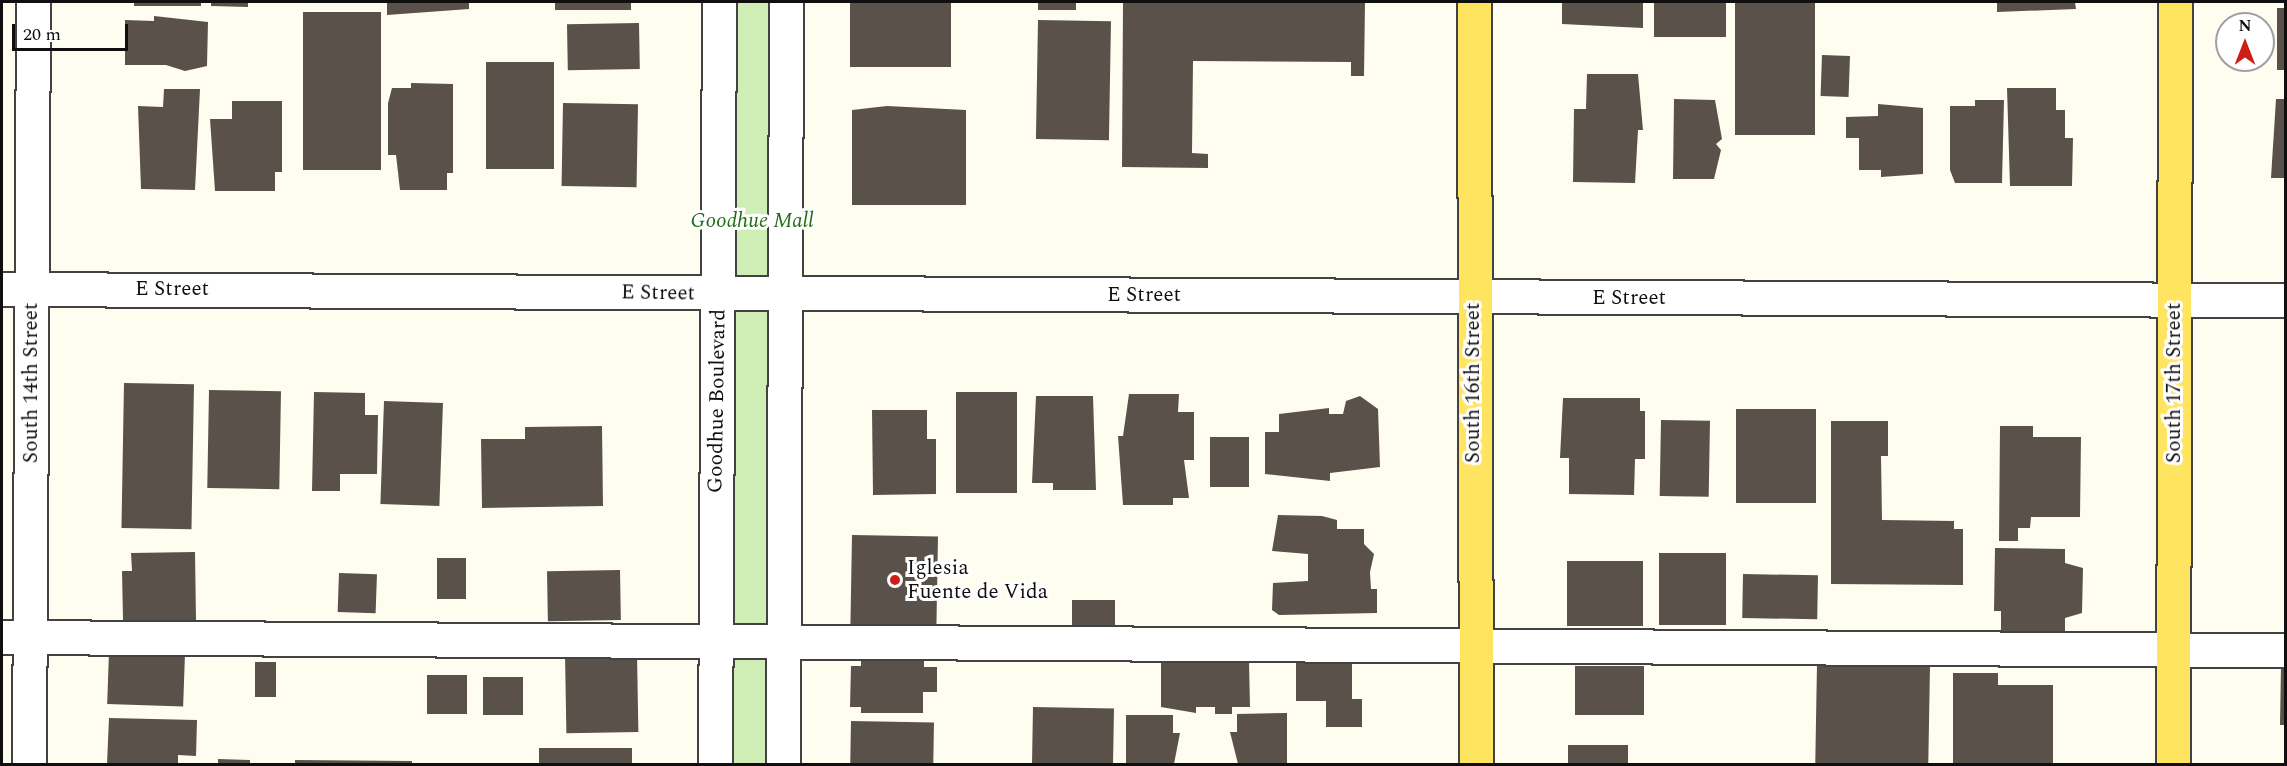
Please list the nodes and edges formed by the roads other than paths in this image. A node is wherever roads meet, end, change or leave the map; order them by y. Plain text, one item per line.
1 (33, 2) edge
2 (718, 2) edge
3 (786, 2) edge
4 (1474, 2) edge
5 (2175, 2) edge
6 (16, 289) edge
7 (718, 293) junction
8 (786, 293) junction
9 (1473, 296) junction
10 (2175, 300) junction
11 (2286, 300) edge
12 (16, 638) edge
13 (715, 645) junction
14 (784, 645) junction
15 (1474, 646) junction
16 (2173, 650) junction
17 (2286, 651) edge
18 (29, 765) edge
19 (715, 765) edge
20 (783, 765) edge
21 (1476, 765) edge
22 (2173, 765) edge

1 - 6 street, South 14th Street
2 - 7 street, Goodhue Boulevard
3 - 8 street
4 - 9 main road, South 16th Street
5 - 10 main road, South 17th Street
6 - 7 street, E Street
6 - 12 street, South 14th Street
7 - 8 street, E Street
7 - 13 street, Goodhue Boulevard
8 - 9 street, E Street
8 - 14 street
9 - 10 street, E Street
9 - 15 main road, South 16th Street
10 - 11 street, E Street
10 - 16 main road, South 17th Street
12 - 13 street
12 - 18 street, South 14th Street
13 - 14 street
13 - 19 street, Goodhue Boulevard
14 - 15 street
14 - 20 street
15 - 16 street
15 - 21 main road, South 16th Street
16 - 17 street
16 - 22 main road, South 17th Street

